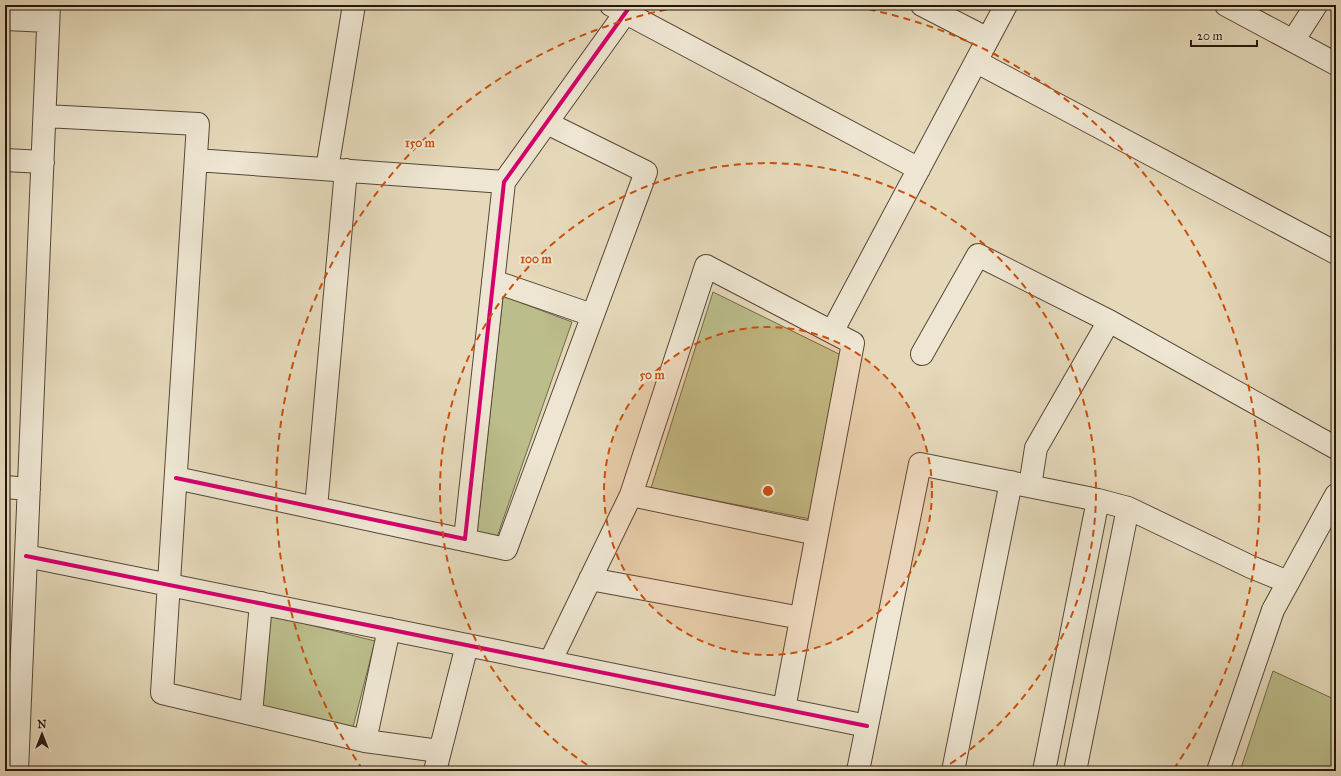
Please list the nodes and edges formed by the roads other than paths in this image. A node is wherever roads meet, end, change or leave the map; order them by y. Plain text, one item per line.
1 (354, 5) edge
2 (922, 5) edge
3 (1006, 5) edge
4 (1226, 5) edge
5 (1316, 5) edge
6 (623, 8) edge
7 (49, 13) edge
8 (5, 19) edge
9 (988, 39) junction
10 (1293, 41) junction
11 (977, 62) junction
12 (1336, 64) edge
13 (44, 116) junction
14 (547, 122) junction
15 (5, 160) edge
16 (196, 160) junction
17 (43, 162) junction
18 (919, 169) junction
19 (337, 170) junction
20 (504, 182) junction
21 (1336, 253) edge
22 (493, 281) junction
23 (592, 315) junction
24 (1109, 321) junction
25 (832, 332) junction
26 (922, 354) dead end
27 (1336, 448) edge
28 (176, 478) junction
29 (1020, 484) junction
30 (5, 487) edge
31 (29, 489) junction
32 (631, 495) junction
33 (1336, 495) edge
34 (1098, 500) junction
35 (316, 508) junction
36 (1128, 508) junction
37 (817, 534) junction
38 (465, 540) junction
39 (26, 556) junction
40 (590, 579) junction
41 (1288, 582) junction
42 (170, 585) junction
43 (261, 603) junction
44 (801, 618) junction
45 (14, 624) edge
46 (389, 629) junction
47 (467, 644) junction
48 (550, 662) junction
49 (784, 709) junction
50 (251, 714) junction
51 (868, 726) junction
52 (365, 741) junction
53 (437, 761) edge
54 (17, 771) edge
55 (858, 771) edge
56 (953, 771) edge
57 (1044, 771) edge
58 (1075, 771) edge
59 (1218, 771) edge

1 - 19 street
2 - 9 street
3 - 9 street
4 - 10 street
5 - 10 street
6 - 14 street
6 - 18 street
7 - 8 street
7 - 13 street
9 - 11 street
10 - 12 street
11 - 18 street
11 - 21 street
13 - 16 street
13 - 17 street
14 - 20 street
14 - 23 street
15 - 17 street
16 - 19 street
16 - 28 street
17 - 31 street
18 - 25 street
19 - 20 street
19 - 35 street
20 - 22 street
22 - 23 street
22 - 38 street
23 - 38 street
24 - 26 street
24 - 27 street
24 - 29 street
25 - 32 street
25 - 37 street
28 - 35 street
28 - 42 street
29 - 34 street
29 - 51 street
29 - 56 street
30 - 31 street
31 - 39 street
32 - 37 street
32 - 40 street
33 - 41 street
34 - 36 street
34 - 57 street
35 - 38 street
36 - 41 street
36 - 58 street
37 - 44 street
39 - 42 street
39 - 45 street
40 - 44 street
40 - 48 street
41 - 59 street
42 - 43 street
42 - 50 street
43 - 46 street
43 - 50 street
44 - 49 street
45 - 54 street
46 - 47 street
46 - 52 street
47 - 48 street
47 - 53 street
48 - 49 street
49 - 51 street
50 - 52 street
51 - 55 street
52 - 53 street

